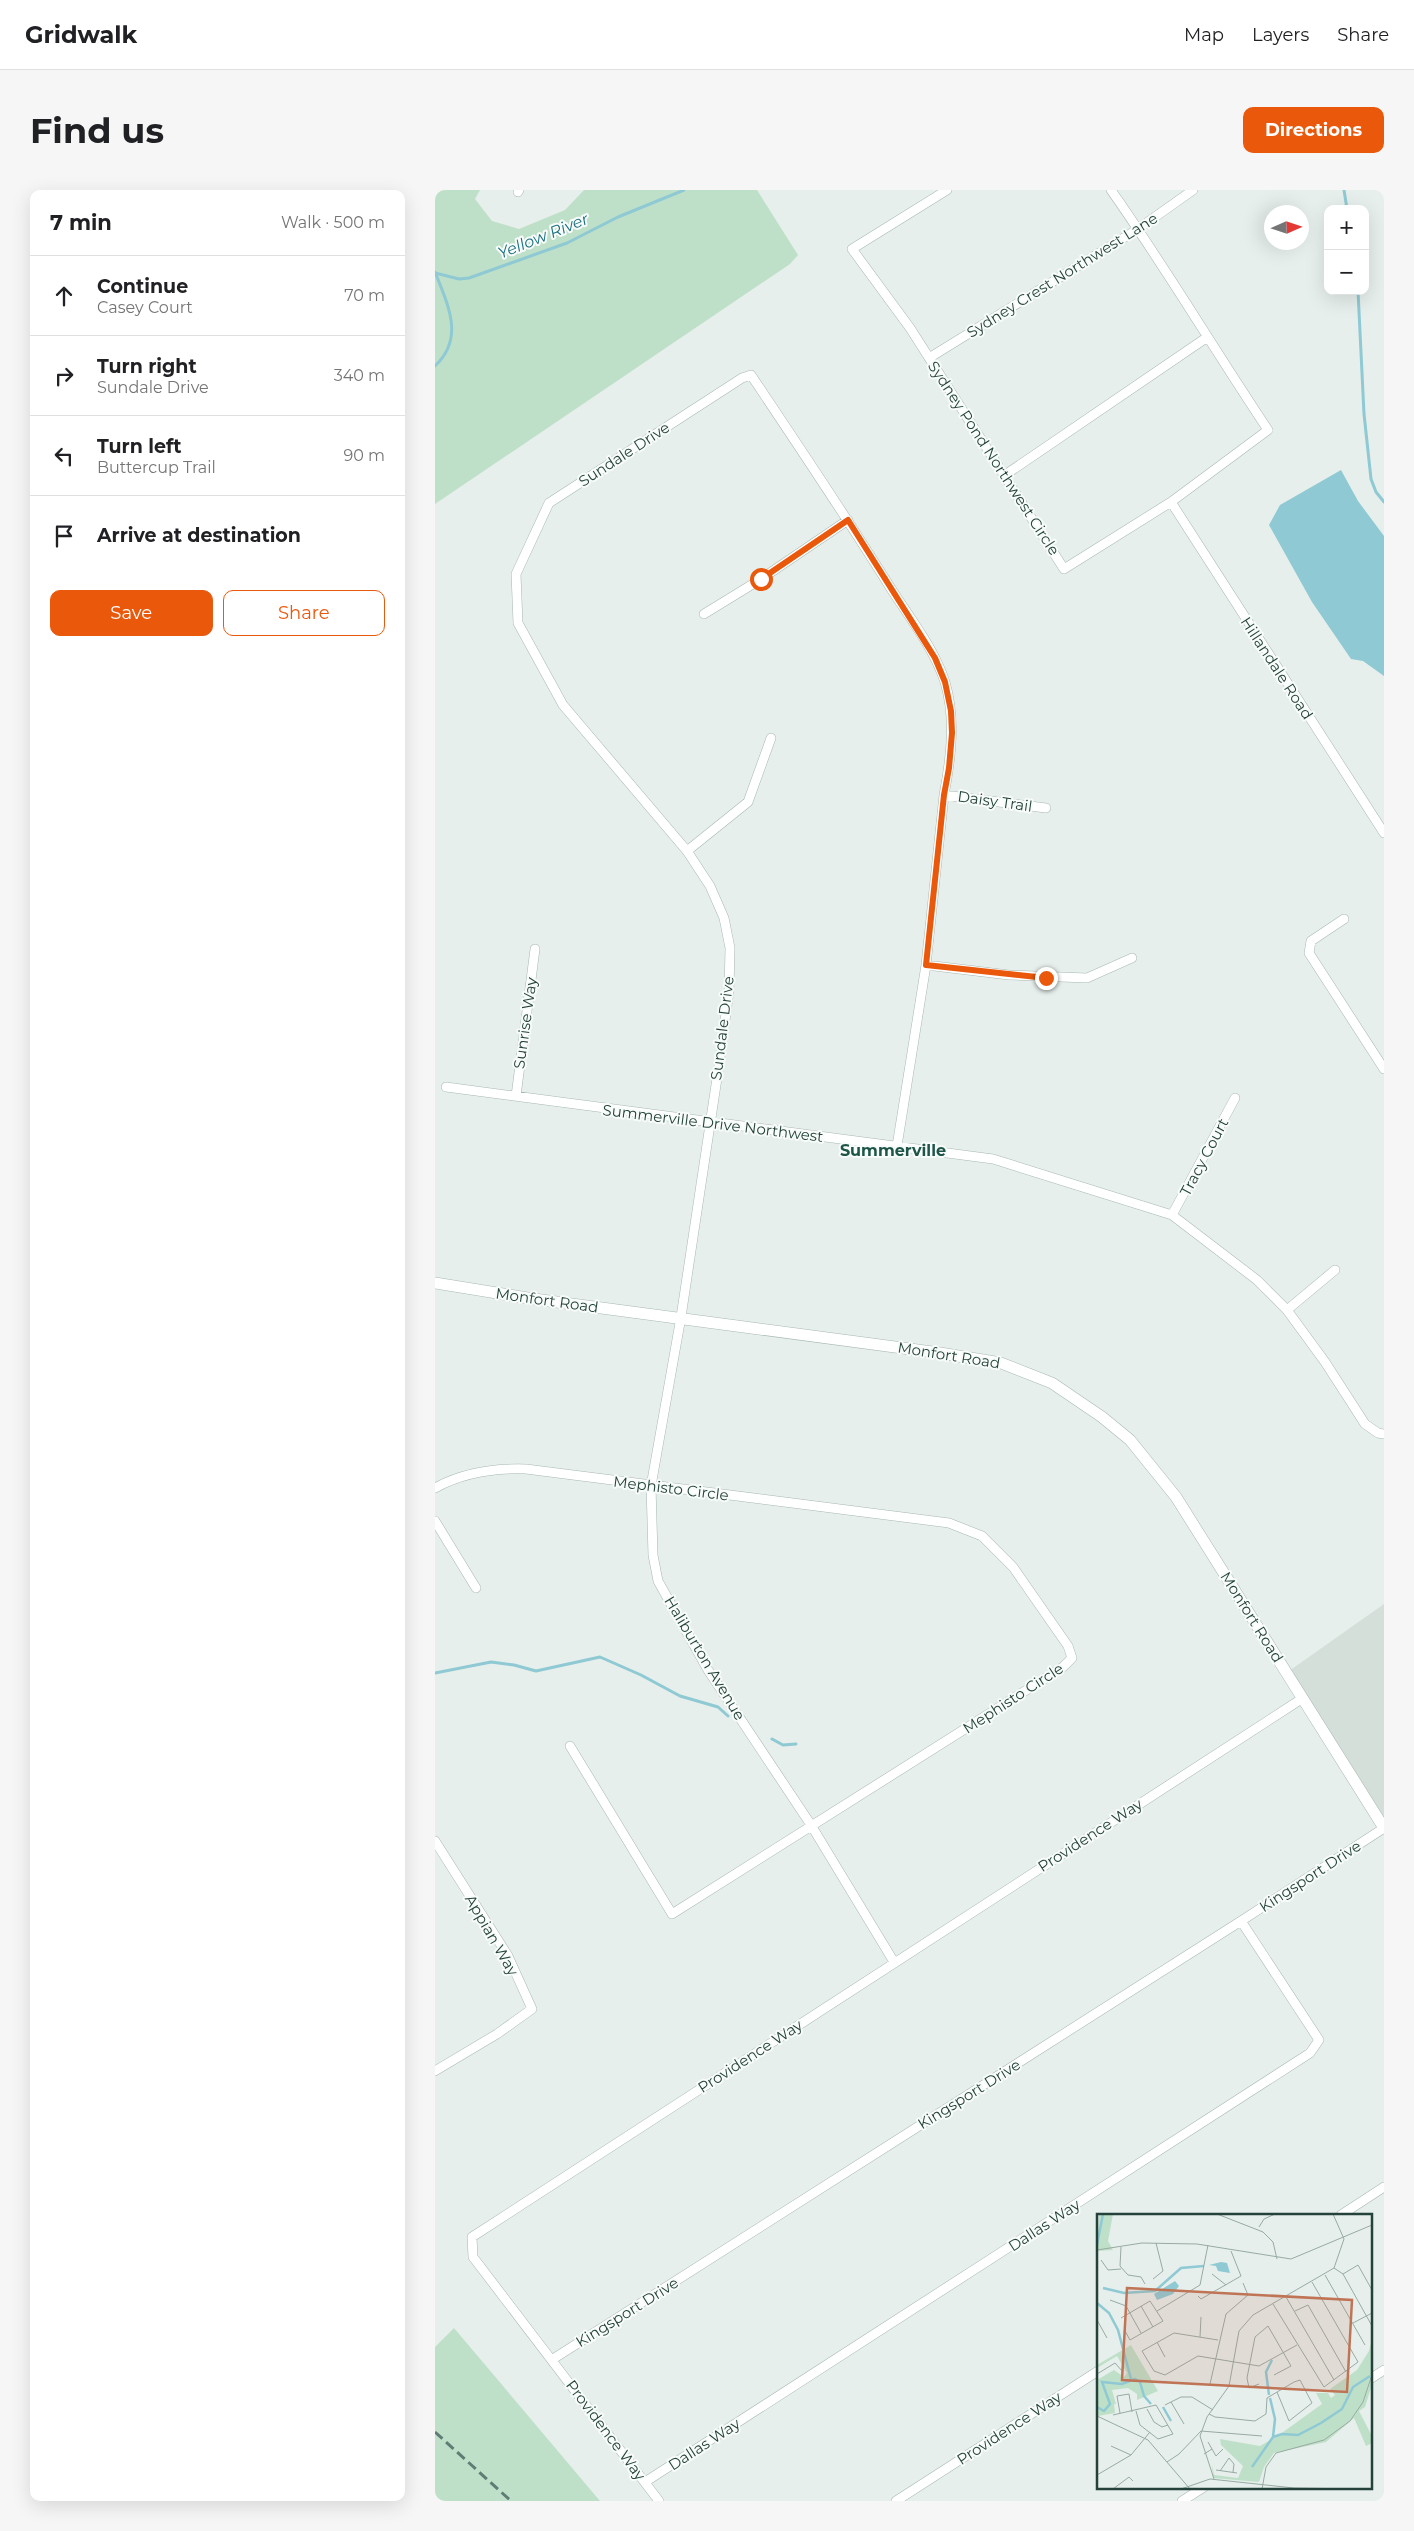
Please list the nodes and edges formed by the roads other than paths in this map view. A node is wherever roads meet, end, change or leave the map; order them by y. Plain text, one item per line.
1 (947, 190) edge
2 (1111, 190) edge
3 (1193, 190) edge
4 (1138, 229) junction
5 (1207, 338) junction
6 (929, 358) junction
7 (1005, 474) junction
8 (1171, 502) junction
9 (848, 520) junction
10 (703, 614) dead end
11 (771, 738) dead end
12 (944, 795) junction
13 (1046, 808) dead end
14 (1384, 834) edge
15 (687, 851) junction
16 (1344, 918) dead end
17 (535, 949) dead end
18 (1132, 958) dead end
19 (926, 965) junction
20 (1381, 1056) edge
21 (1384, 1069) edge
22 (446, 1087) dead end
23 (515, 1096) junction
24 (1235, 1098) dead end
25 (709, 1123) junction
26 (897, 1146) junction
27 (1172, 1215) junction
28 (1335, 1270) dead end
29 (435, 1283) edge
30 (1287, 1310) junction
31 (681, 1317) junction
32 (1384, 1434) edge
33 (651, 1486) junction
34 (435, 1488) edge
35 (435, 1521) edge
36 (475, 1588) dead end
37 (1303, 1698) junction
38 (570, 1746) dead end
39 (811, 1825) junction
40 (1384, 1828) edge
41 (435, 1841) edge
42 (1241, 1921) junction
43 (894, 1962) junction
44 (435, 2071) edge
45 (1384, 2187) edge
46 (1343, 2214) edge
47 (553, 2359) junction
48 (1384, 2370) edge
49 (1097, 2372) edge
50 (1371, 2378) edge
51 (645, 2482) junction
52 (1202, 2488) edge
53 (659, 2501) edge
54 (896, 2501) edge
55 (1182, 2501) edge

1 - 6 street, Sydney Pond Northwest Circle
2 - 4 street, Sydney Pond Northwest Circle
3 - 4 street, Sydney Crest Northwest Lane
4 - 5 street, Sydney Pond Northwest Circle
4 - 6 street, Sydney Crest Northwest Lane
5 - 7 street
5 - 8 street, Sydney Pond Northwest Circle
6 - 7 street, Sydney Pond Northwest Circle
7 - 8 street, Sydney Pond Northwest Circle
8 - 14 street, Hillandale Road
9 - 10 street
9 - 12 street, Sundale Drive
9 - 15 street, Sundale Drive
11 - 15 street
12 - 13 street, Daisy Trail
12 - 19 street, Sundale Drive
15 - 25 street, Sundale Drive
16 - 20 street
17 - 23 street, Sunrise Way
18 - 19 street
19 - 26 street, Sundale Drive
20 - 21 street
22 - 23 street, Summerville Drive Northwest
23 - 25 street, Summerville Drive Northwest
24 - 27 street, Tracy Court
25 - 26 street, Summerville Drive Northwest
25 - 31 street, Sundale Drive
26 - 27 street, Summerville Drive Northwest
27 - 30 street, Summerville Drive Northwest
28 - 30 street
29 - 31 street, Monfort Road
30 - 32 street, Summerville Drive Northwest
31 - 33 street, Haliburton Avenue
31 - 37 street, Monfort Road
33 - 34 street, Mephisto Circle
33 - 39 street, Haliburton Avenue
33 - 39 street, Mephisto Circle
35 - 36 street
37 - 40 street, Monfort Road
37 - 43 street, Providence Way
38 - 39 street, Mephisto Circle
39 - 43 street, Haliburton Avenue
40 - 42 street, Kingsport Drive
41 - 44 street, Appian Way
42 - 47 street, Kingsport Drive
42 - 51 street, Dallas Way
43 - 47 street, Providence Way
45 - 46 street
47 - 51 street, Providence Way
48 - 50 street
49 - 54 street, Providence Way
51 - 53 street, Providence Way
52 - 55 street

